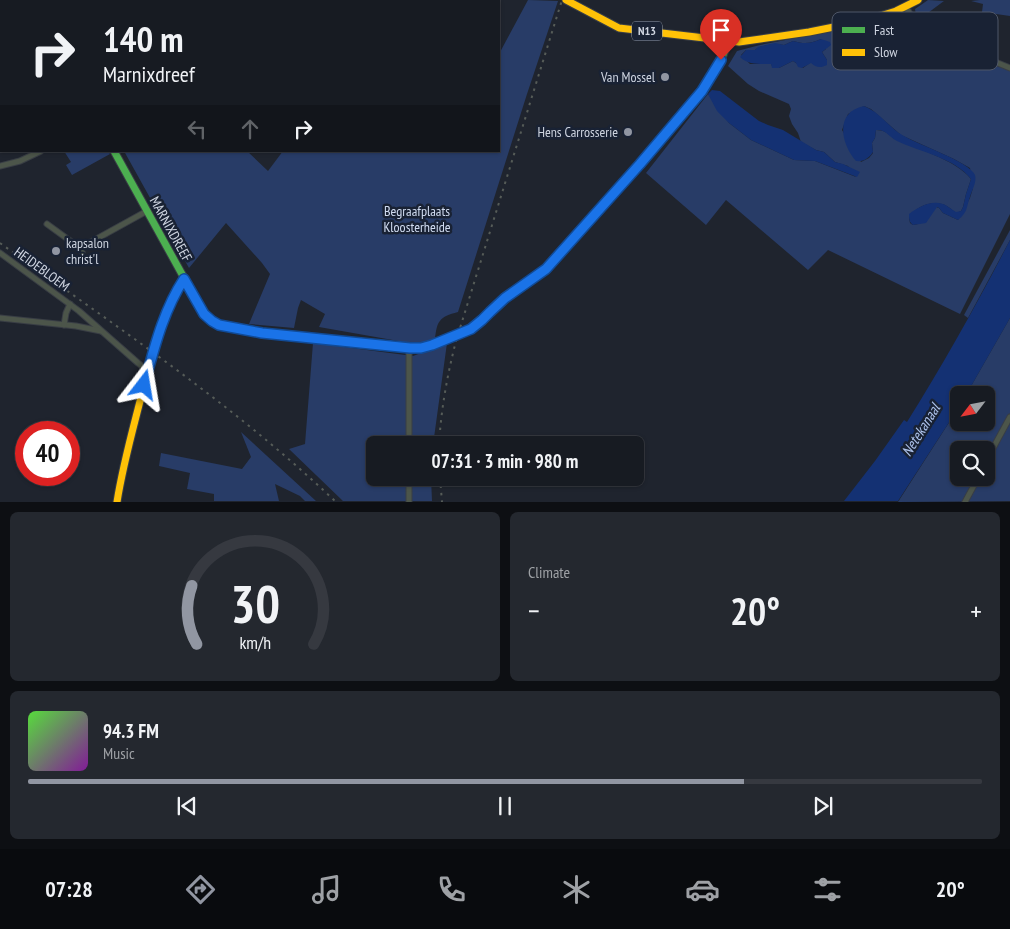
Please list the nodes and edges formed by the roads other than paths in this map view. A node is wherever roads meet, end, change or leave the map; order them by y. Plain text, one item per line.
1 (566, 0) edge
2 (918, 0) edge
3 (906, 7) junction
4 (894, 12) edge
5 (909, 12) edge
6 (832, 27) edge
7 (729, 41) junction
8 (998, 63) edge
9 (1010, 68) edge
10 (39, 152) edge
11 (115, 152) edge
12 (0, 166) edge
13 (147, 211) junction
14 (47, 224) dead end
15 (0, 253) edge
16 (184, 279) junction
17 (70, 304) junction
18 (0, 318) edge
19 (64, 325) junction
20 (101, 331) junction
21 (410, 348) junction
22 (149, 367) junction
23 (1010, 417) edge
24 (409, 436) edge
25 (995, 444) edge
26 (409, 486) edge
27 (974, 486) edge
28 (117, 502) edge
29 (409, 502) edge
30 (965, 502) edge

1 - 7 street, N13
2 - 3 street, N13
3 - 4 street, N13
3 - 5 street
6 - 7 street, N13
7 - 21 street, MARNIXDREEF
8 - 9 street
10 - 12 street
11 - 13 street, MARNIXDREEF
13 - 14 street
13 - 16 street, MARNIXDREEF
15 - 17 street, HEIDEBLOEM
16 - 21 street, MARNIXDREEF
16 - 22 street
17 - 19 street, HEIDEBLOEM
17 - 20 street, HEIDEBLOEM
18 - 19 street
19 - 20 street
20 - 22 street, HEIDEBLOEM
21 - 24 street
22 - 28 street
23 - 25 street
26 - 29 street
27 - 30 street

